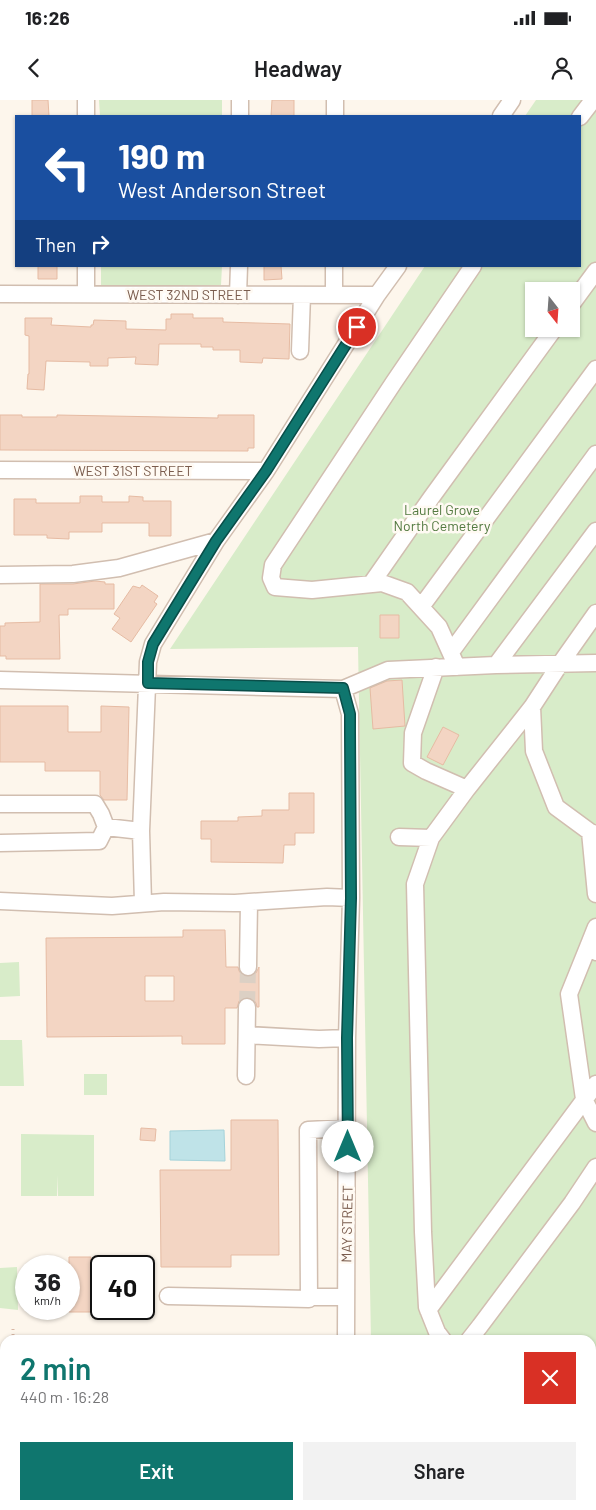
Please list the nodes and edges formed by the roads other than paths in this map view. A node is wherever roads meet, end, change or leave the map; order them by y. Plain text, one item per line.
1 (86, 100) edge
2 (240, 100) edge
3 (335, 100) edge
4 (512, 100) edge
5 (593, 100) edge
6 (86, 115) edge
7 (240, 115) edge
8 (335, 115) edge
9 (502, 115) edge
10 (581, 116) edge
11 (86, 267) edge
12 (239, 267) edge
13 (334, 267) edge
14 (397, 267) edge
15 (472, 267) edge
16 (596, 271) edge
17 (580, 293) edge
18 (0, 294) edge
19 (86, 294) junction
20 (238, 295) junction
21 (302, 295) junction
22 (334, 295) junction
23 (377, 295) junction
24 (547, 338) edge
25 (300, 351) dead end
26 (596, 369) edge
27 (596, 454) edge
28 (0, 470) edge
29 (266, 471) junction
30 (596, 532) edge
31 (216, 541) junction
32 (0, 575) edge
33 (371, 584) junction
34 (421, 607) junction
35 (596, 613) edge
36 (454, 659) junction
37 (596, 663) edge
38 (560, 664) junction
39 (496, 665) junction
40 (436, 667) junction
41 (0, 680) edge
42 (148, 683) junction
43 (343, 688) junction
44 (532, 708) junction
45 (467, 789) junction
46 (0, 804) edge
47 (106, 827) junction
48 (141, 831) junction
49 (593, 833) edge
50 (399, 837) dead end
51 (430, 838) junction
52 (0, 843) edge
53 (596, 894) edge
54 (351, 898) junction
55 (0, 901) edge
56 (249, 902) junction
57 (143, 903) junction
58 (594, 940) edge
59 (248, 967) tunnel mouth
60 (247, 1007) tunnel mouth
61 (247, 1035) junction
62 (347, 1038) junction
63 (246, 1076) dead end
64 (596, 1084) edge
65 (584, 1099) junction
66 (596, 1123) edge
67 (348, 1128) junction
68 (596, 1167) edge
69 (309, 1291) junction
70 (168, 1296) dead end
71 (346, 1297) junction
72 (428, 1310) junction
73 (346, 1335) edge
74 (439, 1335) edge
75 (472, 1335) edge

1 - 6 street
2 - 7 street
3 - 8 street
4 - 9 street
5 - 10 street
11 - 19 street
12 - 20 street
13 - 22 street
14 - 23 street
15 - 33 street
16 - 17 street
18 - 19 street, WEST 32ND STREET
19 - 20 street, WEST 32ND STREET
20 - 21 street, WEST 32ND STREET
21 - 22 street, WEST 32ND STREET
21 - 25 street
22 - 23 street, WEST 32ND STREET
23 - 29 street
24 - 33 street
26 - 34 street
27 - 36 street
28 - 29 street, WEST 31ST STREET
29 - 31 street
30 - 39 street
31 - 32 street
31 - 42 street
33 - 34 street
34 - 36 street
35 - 38 street
36 - 39 street
36 - 40 street
37 - 38 street
38 - 39 street
38 - 44 street
40 - 43 street
40 - 45 street
41 - 42 street
42 - 43 street
42 - 48 street
43 - 54 street, MAY STREET
44 - 45 street
44 - 49 street
45 - 51 street
46 - 47 street
47 - 48 street
47 - 52 street
48 - 57 street
49 - 53 street
50 - 51 street
51 - 72 street
54 - 56 street
54 - 62 street, MAY STREET
55 - 57 street
56 - 57 street
56 - 59 street
58 - 65 street
60 - 61 street
61 - 62 street
61 - 63 street
62 - 67 street, MAY STREET
64 - 65 street
65 - 66 street
65 - 72 street
67 - 69 street
67 - 71 street, MAY STREET
68 - 75 street
69 - 70 street
69 - 71 street
71 - 73 street, MAY STREET
72 - 74 street

